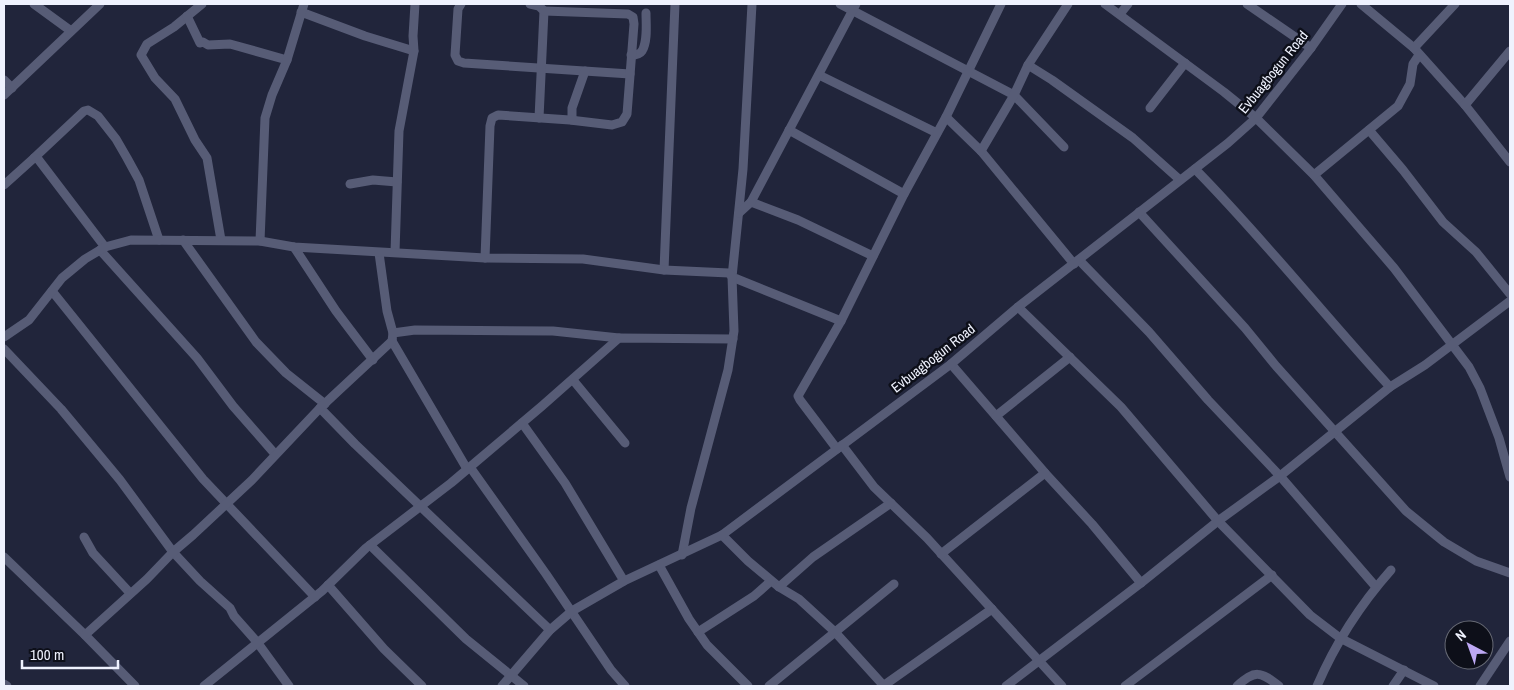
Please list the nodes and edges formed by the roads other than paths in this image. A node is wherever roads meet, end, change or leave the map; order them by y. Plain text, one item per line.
1 (34, 4) edge
2 (100, 4) edge
3 (202, 4) edge
4 (414, 4) edge
5 (462, 4) edge
6 (530, 4) edge
7 (676, 4) edge
8 (752, 4) edge
9 (840, 4) edge
10 (1000, 4) edge
11 (1068, 4) edge
12 (1105, 4) edge
13 (1128, 4) edge
14 (1247, 4) edge
15 (1342, 4) edge
16 (1361, 4) edge
17 (1455, 4) edge
18 (854, 7) edge
19 (303, 8) edge
20 (544, 11) junction
21 (646, 13) dead end
22 (1120, 14) junction
23 (187, 16) junction
24 (71, 31) junction
25 (1311, 48) junction
26 (414, 51) junction
27 (1510, 51) edge
28 (1417, 52) junction
29 (631, 55) junction
30 (287, 60) junction
31 (1185, 63) junction
32 (1028, 65) junction
33 (541, 68) junction
34 (585, 71) junction
35 (968, 72) junction
36 (630, 74) junction
37 (819, 75) junction
38 (4, 80) edge
39 (12, 88) junction
40 (4, 95) edge
41 (1014, 96) junction
42 (1465, 105) junction
43 (1150, 108) dead end
44 (946, 117) junction
45 (539, 118) junction
46 (1256, 118) junction
47 (572, 120) junction
48 (789, 130) junction
49 (1368, 130) junction
50 (937, 133) junction
51 (1064, 147) dead end
52 (982, 151) junction
53 (34, 158) junction
54 (1510, 162) edge
55 (1195, 169) junction
56 (1314, 174) junction
57 (1180, 180) junction
58 (397, 182) junction
59 (350, 184) dead end
60 (4, 185) edge
61 (904, 194) junction
62 (750, 202) junction
63 (1139, 212) junction
64 (739, 213) junction
65 (159, 240) junction
66 (183, 240) junction
67 (221, 240) junction
68 (260, 241) junction
69 (294, 247) junction
70 (102, 249) junction
71 (395, 252) junction
72 (379, 253) junction
73 (873, 256) junction
74 (485, 258) junction
75 (1076, 262) junction
76 (664, 270) junction
77 (732, 277) junction
78 (52, 291) junction
79 (1510, 294) edge
80 (1510, 301) edge
81 (1018, 307) junction
82 (841, 321) junction
83 (4, 337) edge
84 (393, 337) junction
85 (619, 338) junction
86 (733, 339) junction
87 (1453, 344) junction
88 (4, 348) edge
89 (1070, 357) junction
90 (373, 360) junction
91 (951, 364) junction
92 (573, 380) junction
93 (1390, 387) junction
94 (323, 406) junction
95 (996, 416) junction
96 (522, 423) junction
97 (1334, 432) junction
98 (624, 443) dead end
99 (840, 447) junction
100 (275, 454) junction
101 (468, 468) junction
102 (1045, 473) junction
103 (1280, 476) junction
104 (1510, 477) edge
105 (891, 503) junction
106 (227, 504) junction
107 (420, 507) junction
108 (1218, 521) junction
109 (722, 535) junction
110 (84, 538) dead end
111 (370, 545) junction
112 (173, 552) junction
113 (941, 554) junction
114 (682, 555) junction
115 (4, 557) edge
116 (659, 565) junction
117 (1391, 570) dead end
118 (1510, 573) edge
119 (1272, 575) junction
120 (624, 581) junction
121 (772, 581) junction
122 (1141, 583) junction
123 (894, 584) dead end
124 (328, 585) junction
125 (779, 587) junction
126 (1376, 587) junction
127 (130, 593) junction
128 (315, 597) junction
129 (992, 609) junction
130 (572, 611) junction
131 (550, 630) junction
132 (698, 632) junction
133 (835, 632) junction
134 (85, 635) junction
135 (1340, 638) junction
136 (1510, 641) edge
137 (257, 642) junction
138 (1038, 661) junction
139 (1404, 670) junction
140 (511, 675) junction
141 (4, 684) edge
142 (7, 686) edge
143 (135, 686) edge
144 (204, 686) edge
145 (289, 686) edge
146 (422, 686) edge
147 (502, 686) edge
148 (524, 686) edge
149 (625, 686) edge
150 (748, 686) edge
151 (770, 686) edge
152 (884, 686) edge
153 (1006, 686) edge
154 (1062, 686) edge
155 (1125, 686) edge
156 (1237, 686) edge
157 (1279, 686) edge
158 (1317, 686) edge
159 (1393, 686) edge
160 (1434, 686) edge
161 (1480, 686) edge

1 - 24 street
2 - 24 street
3 - 23 street
4 - 26 street
5 - 33 street
6 - 20 street
7 - 76 street
8 - 64 street
9 - 18 street
10 - 35 street
11 - 32 street
12 - 22 street
13 - 22 street
14 - 25 street
15 - 25 street, Evbuagbogun Road
16 - 28 street
17 - 28 street
18 - 35 street
18 - 37 street
19 - 26 street
19 - 30 street
20 - 29 street
20 - 33 street
21 - 29 street
22 - 31 street
23 - 30 street
23 - 67 street
24 - 39 street
25 - 46 street, Evbuagbogun Road
26 - 58 street
27 - 42 street
28 - 42 street
28 - 49 street
29 - 36 street
30 - 68 street
31 - 43 street
31 - 46 street
32 - 41 street
32 - 57 street
33 - 34 street
33 - 45 street
34 - 36 street
34 - 47 street
35 - 41 street
35 - 44 street
36 - 47 street
37 - 48 street
37 - 50 street
38 - 39 street
39 - 40 street
41 - 51 street
41 - 52 street
42 - 54 street
44 - 50 street
44 - 52 street
45 - 47 street
45 - 74 street
46 - 55 street, Evbuagbogun Road
46 - 56 street
48 - 61 street
48 - 62 street
49 - 56 street
49 - 79 street
50 - 61 street
52 - 75 street
53 - 60 street
53 - 65 street
53 - 70 street
55 - 57 street, Evbuagbogun Road
55 - 93 street
56 - 87 street
57 - 63 street, Evbuagbogun Road
58 - 59 street
58 - 71 street
61 - 73 street
62 - 64 street
62 - 73 street
63 - 75 street, Evbuagbogun Road
63 - 97 street
64 - 77 street
65 - 66 street
65 - 70 street
66 - 67 street
66 - 94 street
67 - 68 street
68 - 69 street
69 - 72 street
69 - 90 street
70 - 78 street
70 - 100 street
71 - 72 street
71 - 74 street
72 - 84 street
73 - 82 street
74 - 76 street
75 - 81 street, Evbuagbogun Road
75 - 103 street
76 - 77 street
77 - 82 street
77 - 86 street
78 - 83 street
78 - 106 street
80 - 87 street
81 - 89 street
81 - 91 street, Evbuagbogun Road
82 - 99 street
84 - 85 street
84 - 90 street
84 - 101 street
85 - 86 street
85 - 92 street
86 - 114 street
87 - 93 street
87 - 104 street
88 - 112 street
89 - 95 street
89 - 108 street
90 - 94 street
91 - 95 street
91 - 99 street, Evbuagbogun Road
92 - 96 street
92 - 98 street
93 - 97 street
94 - 100 street
94 - 107 street
95 - 102 street
96 - 101 street
96 - 120 street
97 - 103 street
97 - 118 street
99 - 105 street
99 - 109 street, Evbuagbogun Road
100 - 106 street
101 - 107 street
101 - 130 street
102 - 113 street
102 - 122 street
103 - 108 street
103 - 126 street
105 - 113 street
105 - 125 street
106 - 112 street
106 - 128 street
107 - 111 street
107 - 131 street
108 - 119 street
108 - 122 street
109 - 114 street, Evbuagbogun Road
109 - 121 street
110 - 127 street
111 - 124 street
111 - 140 street
112 - 127 street
112 - 137 street
113 - 129 street
114 - 116 street, Evbuagbogun Road
115 - 134 street
116 - 120 street, Evbuagbogun Road
116 - 132 street
117 - 126 street
119 - 135 street
119 - 155 street
120 - 130 street, Evbuagbogun Road
121 - 125 street
121 - 132 street
122 - 138 street
123 - 133 street
124 - 128 street
124 - 146 street
125 - 133 street
126 - 135 street
127 - 134 street
128 - 137 street
129 - 138 street
129 - 152 street
130 - 131 street, Evbuagbogun Road
130 - 149 street
131 - 140 street, Evbuagbogun Road
132 - 150 street
133 - 151 street
133 - 152 street
134 - 143 street
135 - 139 street
135 - 158 street
136 - 161 street
137 - 144 street
137 - 145 street
138 - 153 street
138 - 154 street
139 - 159 street
139 - 160 street
140 - 147 street, Evbuagbogun Road
140 - 148 street
141 - 142 street
156 - 157 street

